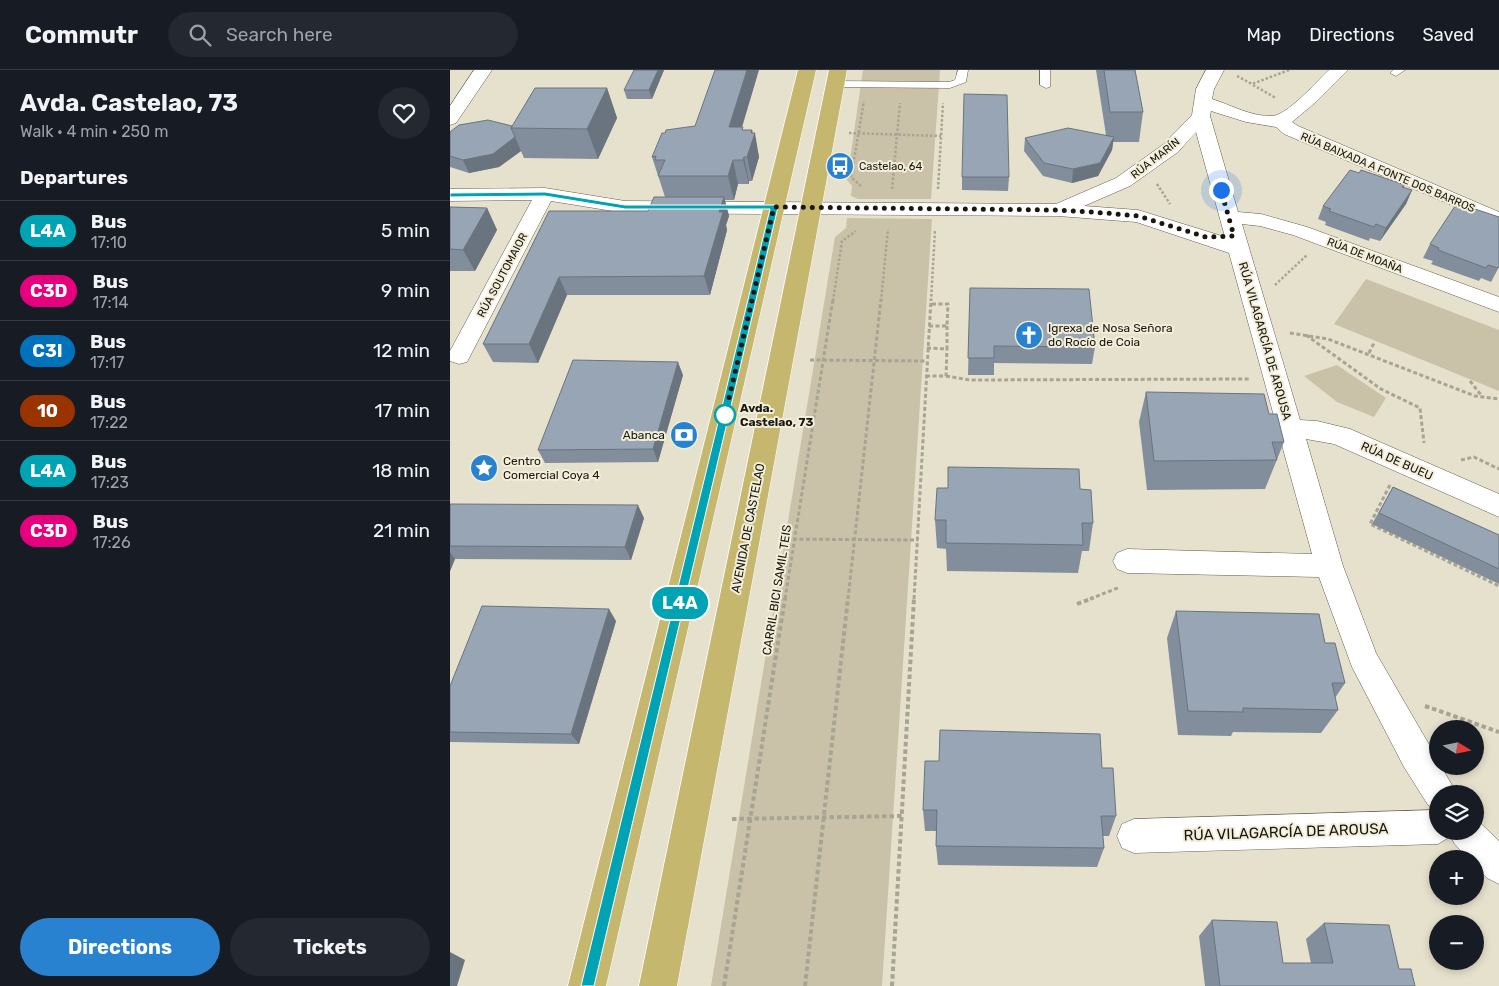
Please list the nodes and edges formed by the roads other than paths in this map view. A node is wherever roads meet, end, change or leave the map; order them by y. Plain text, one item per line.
1 (482, 70) edge
2 (807, 70) edge
3 (963, 70) edge
4 (1045, 70) edge
5 (1339, 70) edge
6 (1223, 71) edge
7 (836, 77) edge
8 (1046, 85) dead end
9 (1202, 109) junction
10 (450, 119) edge
11 (1280, 121) junction
12 (1100, 192) junction
13 (545, 194) junction
14 (450, 195) edge
15 (774, 207) junction
16 (811, 207) junction
17 (1058, 210) junction
18 (1106, 213) junction
19 (1499, 219) edge
20 (1234, 234) junction
21 (1499, 305) edge
22 (459, 356) dead end
23 (1291, 429) junction
24 (1499, 506) edge
25 (1329, 566) junction
26 (1127, 573) road end
27 (1434, 785) edge
28 (1429, 827) edge
29 (1134, 836) dead end
30 (1474, 840) edge
31 (1499, 866) edge
32 (587, 986) edge
33 (658, 986) edge

1 - 10 street
2 - 15 main road
3 - 7 lane
4 - 8 lane
5 - 11 street
6 - 9 street, RÚA MARÍN
7 - 16 main road, AVENIDA DE CASTELAO
9 - 11 street
9 - 12 street, RÚA MARÍN
9 - 20 street, RÚA VILAGARCÍA DE AROUSA
11 - 19 street, RÚA BAIXADA A FONTE DOS BARROS
12 - 17 street, RÚA MARÍN
12 - 18 street
13 - 14 street, RÚA MARÍN
13 - 15 street, RÚA MARÍN
13 - 22 street, RÚA SOUTOMAIOR
15 - 16 street, RÚA MARÍN
15 - 32 main road
16 - 17 street, RÚA MARÍN
16 - 33 main road, AVENIDA DE CASTELAO
17 - 18 street, RÚA MARÍN
18 - 20 street, RÚA MARÍN
20 - 21 street, RÚA DE MOAÑA
20 - 23 street, RÚA VILAGARCÍA DE AROUSA
23 - 24 street, RÚA DE BUEU
23 - 25 street, RÚA VILAGARCÍA DE AROUSA
25 - 26 street
25 - 27 street, RÚA VILAGARCÍA DE AROUSA
28 - 29 street, RÚA VILAGARCÍA DE AROUSA
30 - 31 street

